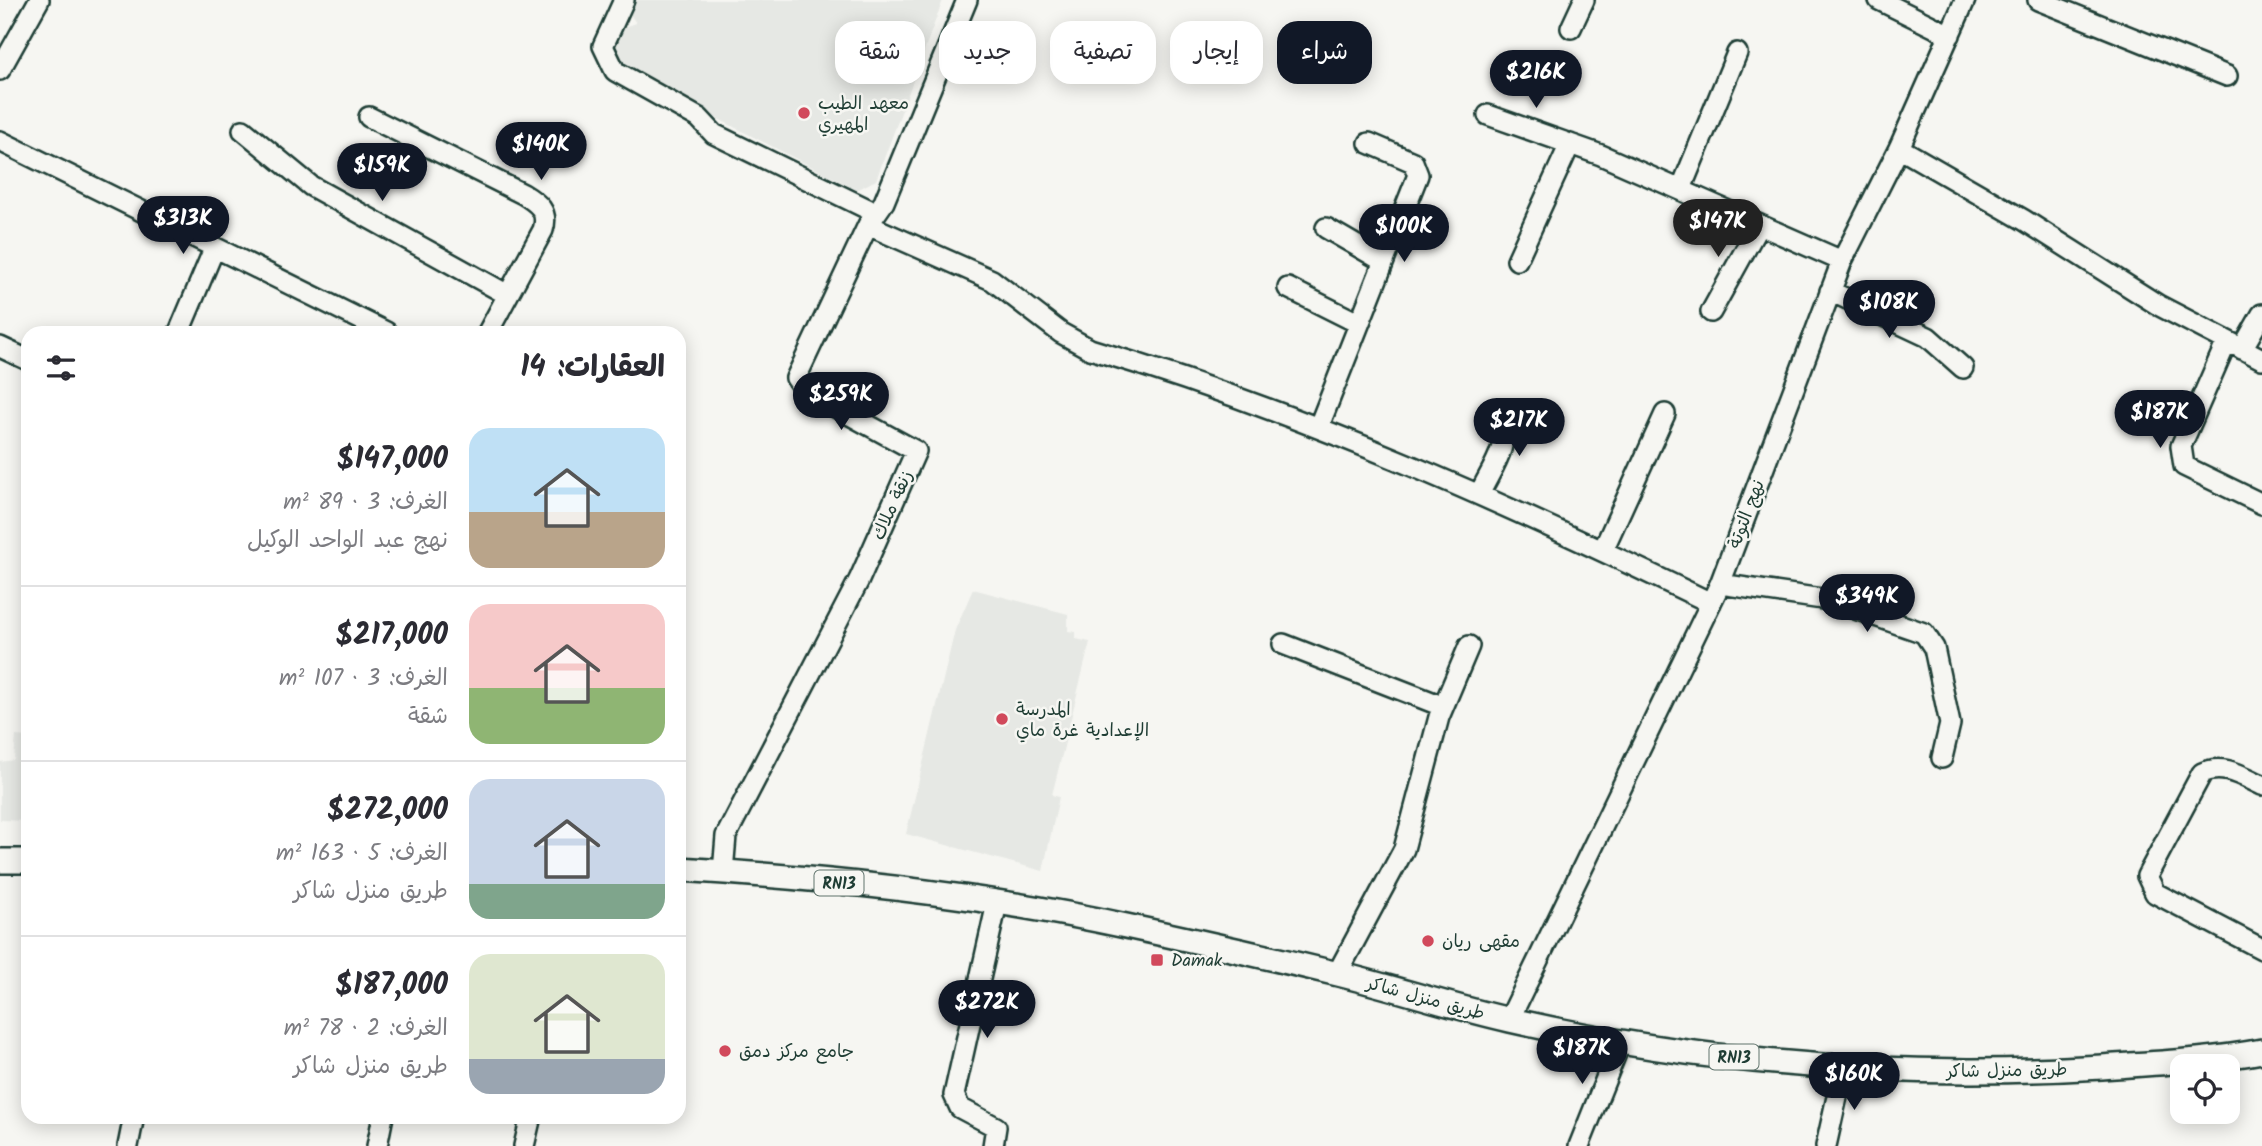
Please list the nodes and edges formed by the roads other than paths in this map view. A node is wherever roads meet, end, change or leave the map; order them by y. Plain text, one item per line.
1 (38, 0) edge
2 (624, 0) edge
3 (967, 0) edge
4 (1584, 0) edge
5 (1879, 0) edge
6 (1965, 0) edge
7 (2038, 0) edge
8 (1571, 28) dead end
9 (1951, 35) junction
10 (8, 41) edge
11 (1737, 53) dead end
12 (0, 71) edge
13 (2227, 76) dead end
14 (1488, 115) dead end
15 (369, 117) dead end
16 (243, 130) dead end
17 (0, 141) edge
18 (1368, 142) dead end
19 (1570, 144) junction
20 (1899, 148) junction
21 (1681, 190) junction
22 (872, 219) junction
23 (1759, 225) junction
24 (1326, 228) dead end
25 (214, 249) junction
26 (1517, 260) dead end
27 (1383, 261) junction
28 (1842, 261) junction
29 (1288, 288) dead end
30 (1830, 291) junction
31 (508, 295) junction
32 (1711, 312) dead end
33 (2262, 314) edge
34 (1358, 323) junction
35 (182, 326) edge
36 (374, 326) edge
37 (491, 326) edge
38 (2235, 345) junction
39 (0, 347) edge
40 (21, 357) edge
41 (2262, 359) edge
42 (1963, 368) dead end
43 (1665, 414) dead end
44 (1501, 418) dead end
45 (1319, 426) junction
46 (1480, 493) junction
47 (2262, 504) edge
48 (1603, 551) junction
49 (1720, 584) junction
50 (1711, 603) junction
51 (1283, 644) dead end
52 (1469, 646) dead end
53 (1443, 706) junction
54 (1942, 758) dead end
55 (2262, 785) edge
56 (0, 861) edge
57 (21, 861) edge
58 (686, 869) edge
59 (723, 872) junction
60 (998, 903) junction
61 (2262, 949) edge
62 (1337, 974) junction
63 (1509, 1020) junction
64 (1621, 1041) junction
65 (2262, 1051) edge
66 (1843, 1070) junction
67 (132, 1124) edge
68 (381, 1124) edge
69 (529, 1124) edge
70 (128, 1146) edge
71 (377, 1146) edge
72 (524, 1146) edge
73 (993, 1146) edge
74 (1579, 1146) edge
75 (1826, 1146) edge

1 - 10 street
2 - 22 street
3 - 22 street, زنقة ملاك
4 - 8 street
5 - 9 street
6 - 9 street, نهج التوتة
7 - 13 street
9 - 20 street, نهج التوتة
10 - 12 street
11 - 21 street
14 - 19 street
15 - 31 street
16 - 31 street
17 - 25 street
18 - 27 street
19 - 21 street
19 - 26 street
20 - 28 street, نهج التوتة
20 - 38 street
21 - 23 street
22 - 45 street
22 - 59 street, زنقة ملاك
23 - 28 street
23 - 32 street
24 - 27 street
25 - 35 street
25 - 36 street
27 - 34 street
28 - 30 street, نهج التوتة
29 - 34 street
30 - 42 street
30 - 49 street, نهج التوتة
31 - 37 street
33 - 38 street
34 - 45 street
38 - 41 street
38 - 47 street
39 - 40 street
43 - 48 street
44 - 46 street
45 - 46 street
46 - 48 street
48 - 50 street
49 - 50 street, نهج التوتة
49 - 54 street
50 - 63 street, نهج التوتة
51 - 53 street
52 - 53 street
53 - 62 street
55 - 61 street
56 - 57 main road
58 - 59 main road, طريق منزل شاكر / RN13
59 - 60 main road, طريق منزل شاكر / RN13
60 - 62 main road, طريق منزل شاكر / RN13
60 - 73 street
62 - 63 main road, طريق منزل شاكر / RN13
63 - 64 main road, طريق منزل شاكر / RN13
64 - 66 main road, طريق منزل شاكر / RN13
64 - 74 street
65 - 66 main road, طريق منزل شاكر / RN13
66 - 75 street
67 - 70 street
68 - 71 street
69 - 72 street

